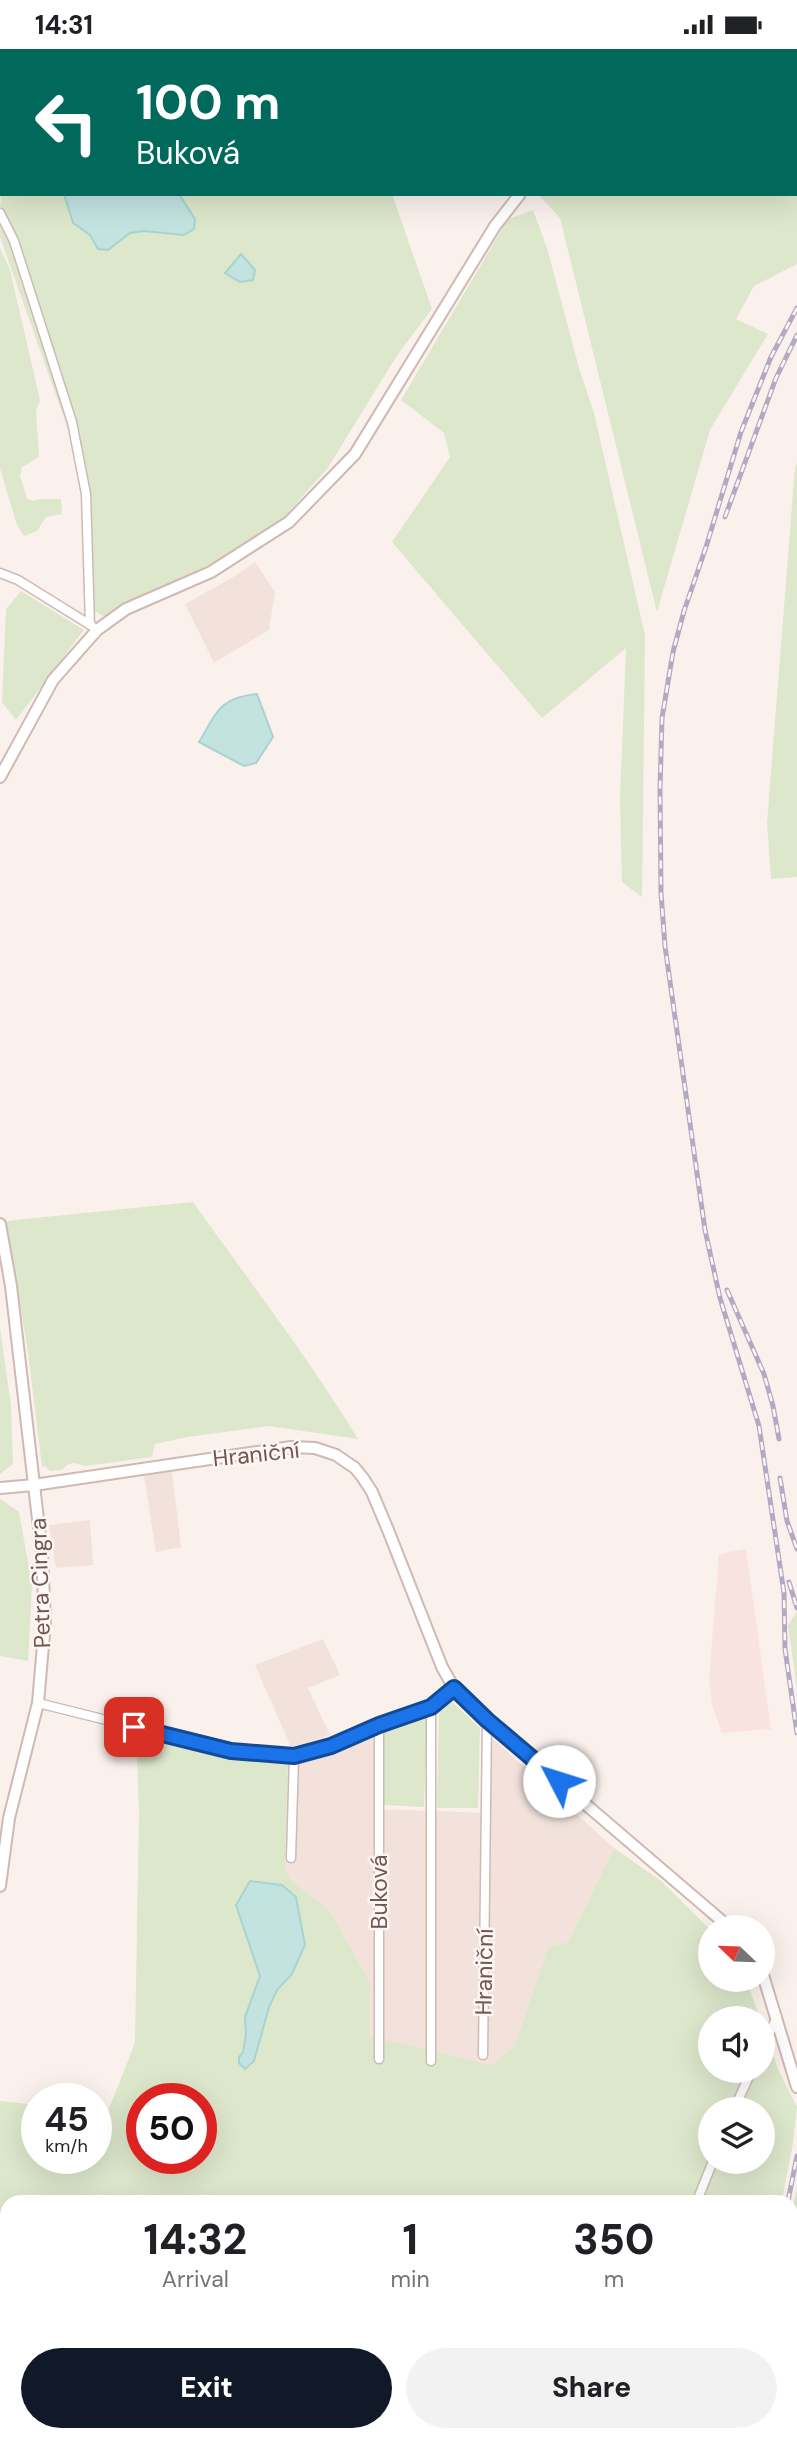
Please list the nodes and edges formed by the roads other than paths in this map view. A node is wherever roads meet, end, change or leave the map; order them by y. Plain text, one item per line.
1 (518, 196) edge
2 (0, 213) edge
3 (0, 573) edge
4 (94, 627) junction
5 (0, 777) edge
6 (0, 1224) edge
7 (34, 1485) junction
8 (0, 1488) edge
9 (454, 1688) junction
10 (38, 1703) junction
11 (431, 1707) junction
12 (487, 1720) junction
13 (379, 1725) junction
14 (294, 1756) junction
15 (291, 1858) dead end
16 (0, 1887) edge
17 (715, 1915) edge
18 (769, 1992) edge
19 (777, 2017) junction
20 (775, 2021) edge
21 (483, 2055) dead end
22 (379, 2059) dead end
23 (431, 2061) dead end
24 (797, 2087) edge
25 (708, 2174) edge
26 (699, 2195) edge

1 - 4 street
2 - 4 street
3 - 4 street
4 - 5 street
6 - 7 street, Petra Cingra
7 - 8 street, Hraniční
7 - 9 street, Hraniční
7 - 10 street, Petra Cingra
9 - 11 street
9 - 12 street, Hraniční
10 - 14 street
10 - 16 street, Petra Cingra
11 - 13 street
11 - 23 street
12 - 17 street, Hraniční
12 - 21 street, Hraniční
13 - 14 street
13 - 22 street, Buková
14 - 15 street
18 - 19 street
19 - 20 street
19 - 24 street
25 - 26 street

